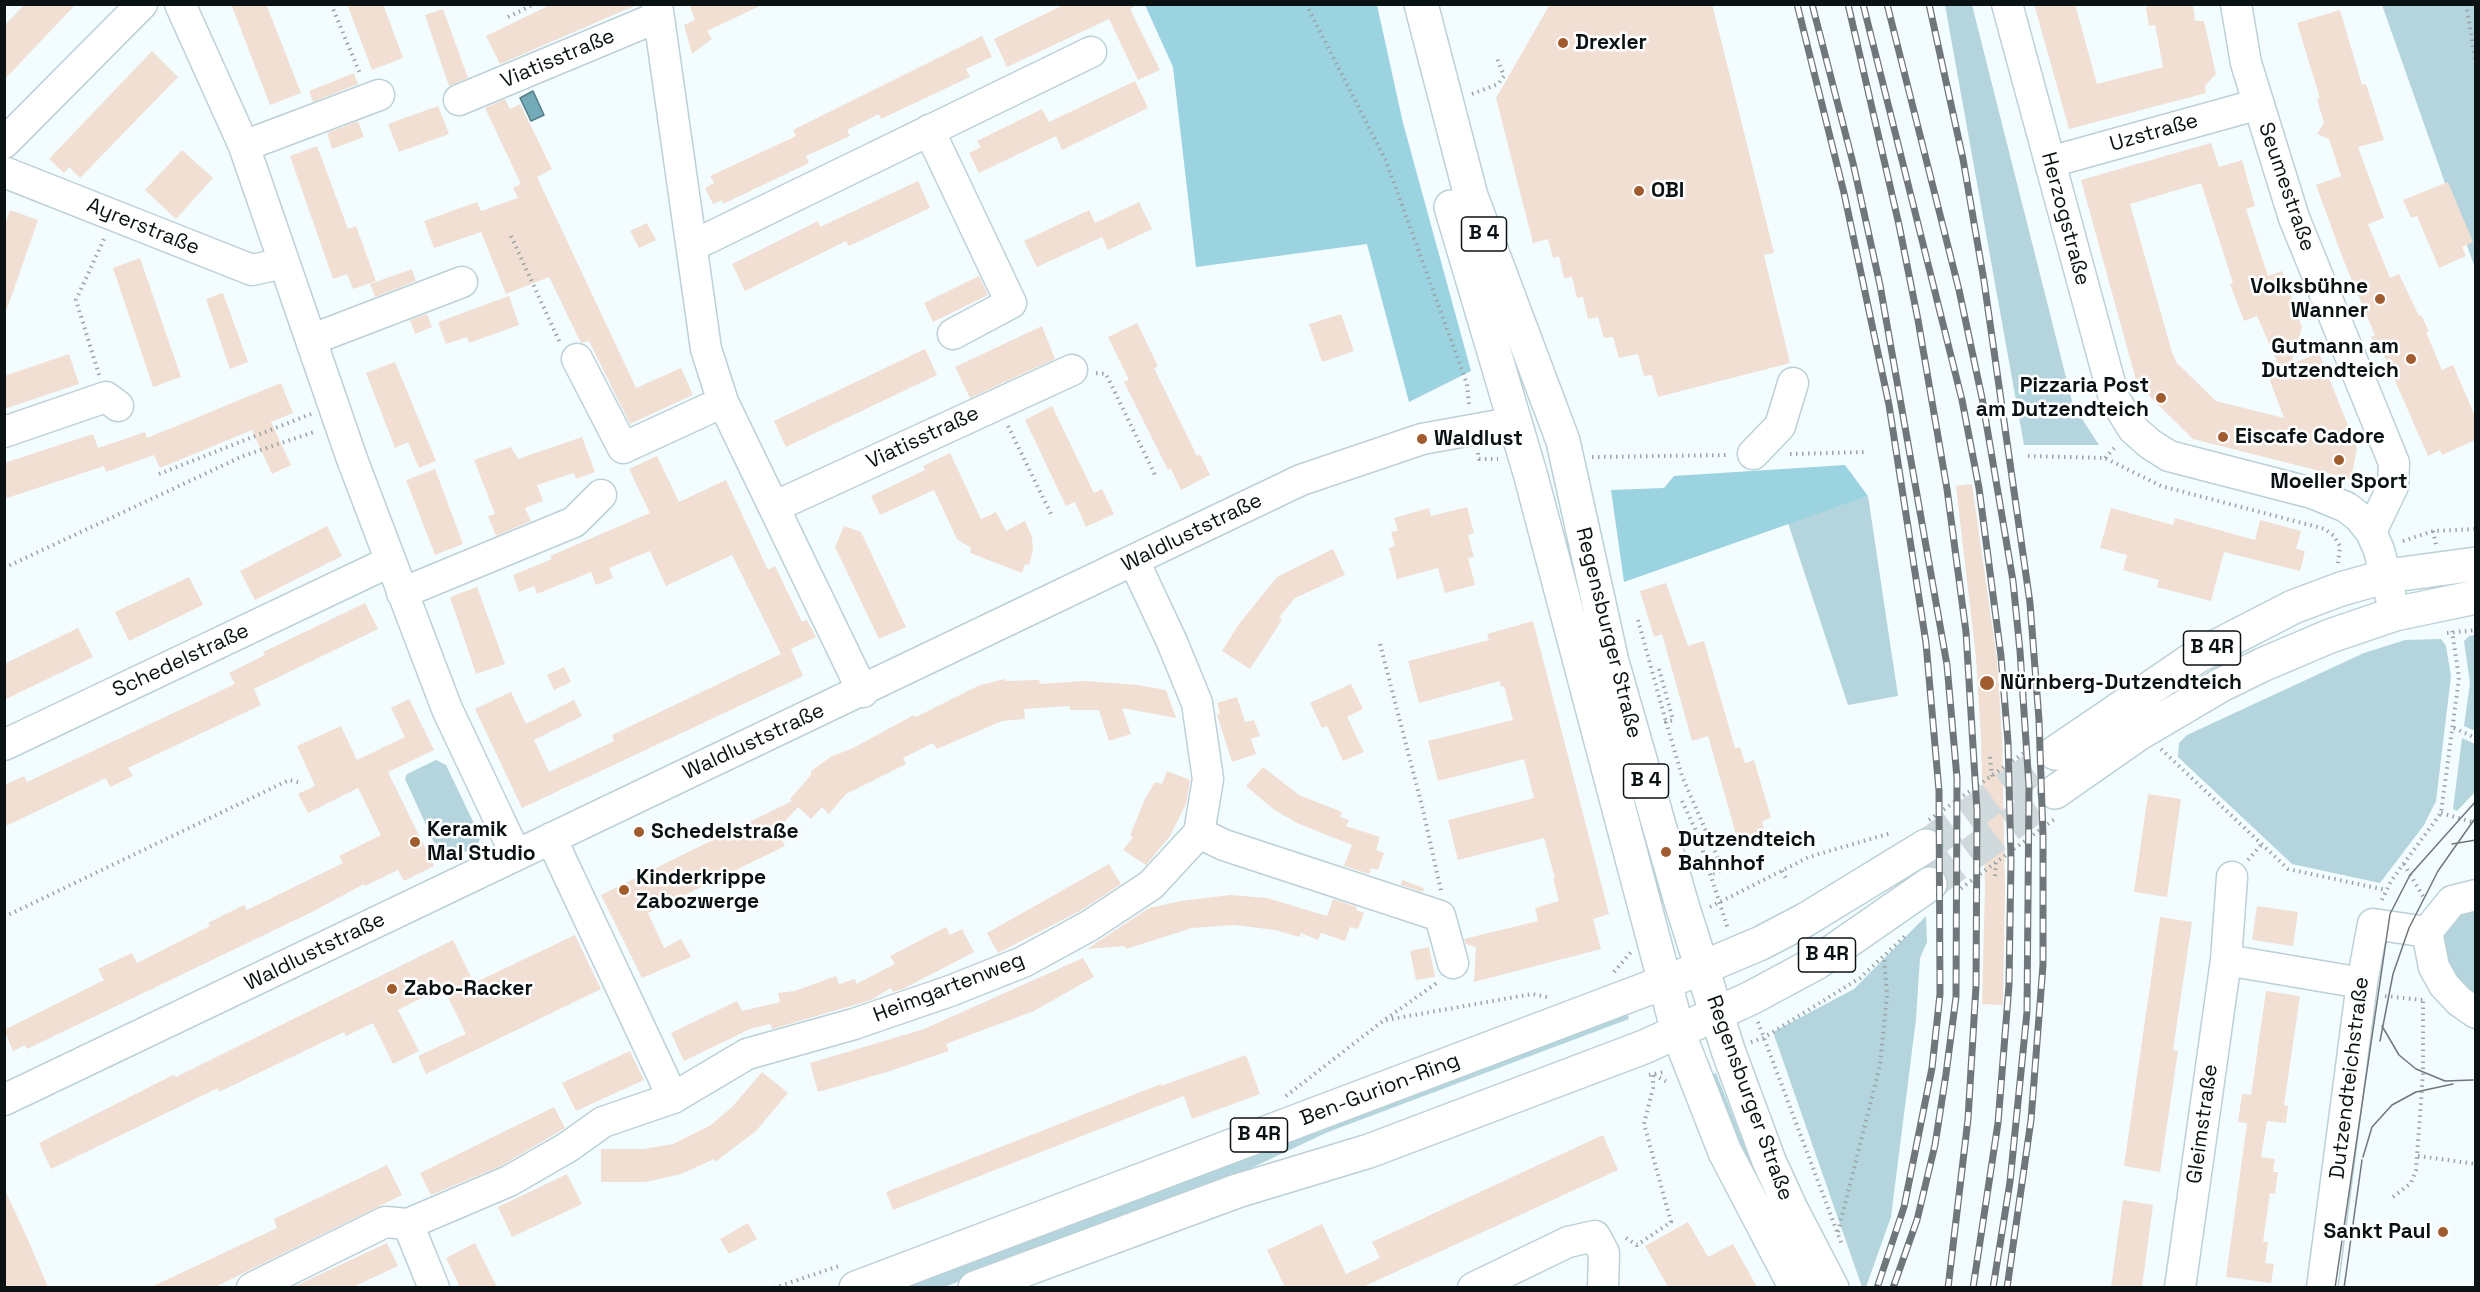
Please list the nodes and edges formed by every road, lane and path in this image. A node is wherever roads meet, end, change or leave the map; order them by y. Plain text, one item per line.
1 (142, 4) edge
2 (180, 4) edge
3 (331, 4) edge
4 (534, 4) edge
5 (1306, 4) edge
6 (1398, 4) edge
7 (1421, 4) edge
8 (2007, 4) edge
9 (2236, 4) edge
10 (2466, 4) edge
11 (657, 11) edge
12 (508, 17) dead end
13 (1091, 52) dead end
14 (1496, 56) dead end
15 (2475, 64) edge
16 (1465, 96) dead end
17 (375, 97) joint
18 (459, 100) dead end
19 (2259, 104) junction
20 (929, 130) junction
21 (4, 143) edge
22 (244, 146) junction
23 (2050, 162) junction
24 (4, 172) edge
25 (114, 216) junction
26 (511, 236) dead end
27 (692, 246) junction
28 (284, 263) junction
29 (462, 282) dead end
30 (953, 334) dead end
31 (313, 339) junction
32 (577, 359) joint
33 (1072, 370) joint
34 (1793, 383) dead end
35 (1476, 396) dead end
36 (1469, 397) junction
37 (112, 402) joint
38 (723, 402) junction
39 (997, 404) junction
40 (337, 414) junction
41 (1516, 422) junction
42 (258, 427) dead end
43 (1473, 429) junction
44 (4, 432) edge
45 (261, 434) junction
46 (196, 453) dead end
47 (1753, 454) dead end
48 (2028, 456) dead end
49 (1568, 457) junction
50 (198, 459) junction
51 (1479, 459) dead end
52 (1502, 459) dead end
53 (159, 474) dead end
54 (1155, 475) dead end
55 (601, 495) dead end
56 (774, 507) junction
57 (1051, 514) dead end
58 (2475, 529) edge
59 (2433, 531) junction
60 (2371, 532) junction
61 (2409, 538) dead end
62 (2436, 547) dead end
63 (389, 561) junction
64 (1134, 561) junction
65 (2475, 564) edge
66 (4, 568) edge
67 (2337, 573) dead end
68 (2387, 576) junction
69 (402, 593) junction
70 (2475, 597) edge
71 (2395, 614) junction
72 (1638, 620) dead end
73 (2475, 630) edge
74 (2452, 632) junction
75 (2442, 633) dead end
76 (1380, 644) dead end
77 (1659, 669) dead end
78 (863, 692) junction
79 (1666, 722) junction
80 (2454, 728) junction
81 (2475, 738) edge
82 (2167, 741) dead end
83 (4, 745) edge
84 (2046, 748) joint
85 (1990, 757) dead end
86 (1992, 777) junction
87 (298, 782) dead end
88 (2057, 804) joint
89 (2440, 813) junction
90 (2475, 823) edge
91 (1199, 833) junction
92 (1915, 834) junction
93 (551, 838) junction
94 (516, 855) junction
95 (1996, 863) junction
96 (2404, 864) junction
97 (1782, 871) junction
98 (1710, 874) dead end
99 (1995, 876) dead end
100 (2232, 877) dead end
101 (1787, 880) dead end
102 (1939, 891) joint
103 (2475, 895) edge
104 (1440, 916) junction
105 (4, 917) edge
106 (1687, 920) junction
107 (2423, 931) junction
108 (1907, 934) dead end
109 (1651, 940) junction
110 (1884, 957) junction
111 (2226, 960) junction
112 (1453, 963) joint
113 (1702, 968) junction
114 (1604, 976) dead end
115 (1663, 983) junction
116 (1835, 983) dead end
117 (2361, 988) junction
118 (1839, 990) junction
119 (2423, 992) dead end
120 (1551, 998) dead end
121 (2423, 1000) junction
122 (2475, 1012) edge
123 (1717, 1014) junction
124 (1383, 1021) junction
125 (1678, 1032) junction
126 (1763, 1038) junction
127 (1728, 1050) junction
128 (1689, 1065) junction
129 (1646, 1074) dead end
130 (1654, 1075) junction
131 (1286, 1097) dead end
132 (673, 1098) junction
133 (4, 1100) edge
134 (2418, 1156) junction
135 (2475, 1164) edge
136 (2393, 1197) dead end
137 (408, 1224) junction
138 (1838, 1232) junction
139 (1605, 1233) junction
140 (1845, 1253) dead end
141 (252, 1287) edge
142 (435, 1287) edge
143 (856, 1287) edge
144 (975, 1287) edge
145 (1473, 1287) edge
146 (1603, 1287) edge
147 (1796, 1287) edge
148 (1832, 1287) edge
149 (2180, 1287) edge
150 (2322, 1287) edge

1 - 21 street
2 - 22 street
3 - 17 path
4 - 12 path
5 - 36 path
6 - 41 main road, Regensburger Straße / B 4
7 - 49 main road, Regensburger Straße / B 4
8 - 23 street, Herzogstraße
9 - 19 street, Seumestraße
10 - 15 path
11 - 18 street, Viatisstraße
11 - 27 street, Viatisstraße
13 - 20 street
14 - 16 path
17 - 22 street
19 - 23 street, Uzstraße
19 - 60 street, Seumestraße
20 - 27 street
20 - 30 street
22 - 28 street
23 - 60 street, Herzogstraße
24 - 25 street, Ayrerstraße
25 - 28 street, Ayrerstraße
25 - 37 path
26 - 32 path
27 - 38 street, Viatisstraße
28 - 31 street
29 - 31 street
31 - 40 street
32 - 38 street
33 - 39 street, Viatisstraße
33 - 54 path
34 - 47 street
35 - 36 path
36 - 43 path
37 - 44 street
38 - 56 street, Viatisstraße
39 - 56 street, Viatisstraße
39 - 57 path
40 - 45 path
40 - 63 street
40 - 66 path
41 - 43 street, Waldluststraße
41 - 49 main road
41 - 109 main road, Regensburger Straße
42 - 45 path
43 - 64 street, Waldluststraße
45 - 50 path
46 - 50 path
48 - 67 path
49 - 106 main road, Regensburger Straße / B 4
50 - 53 path
51 - 52 path
55 - 69 street
56 - 78 street, Viatisstraße
58 - 59 path
59 - 61 path
59 - 62 path
60 - 68 street
63 - 69 street
63 - 83 street, Schedelstraße
64 - 78 street, Waldluststraße
64 - 91 street
65 - 68 main road, B 4R
68 - 71 street
68 - 84 main road, B 4R
69 - 94 street
70 - 71 main road, B 4R
71 - 88 main road, B 4R
72 - 79 path
73 - 74 path
74 - 75 path
74 - 80 path
76 - 104 path
77 - 79 path
78 - 93 street, Waldluststraße
79 - 98 path
80 - 81 path
80 - 89 path
82 - 96 path
84 - 86 path
85 - 86 path
86 - 92 path
87 - 105 path
88 - 95 path
89 - 90 path
89 - 96 path
91 - 104 street
91 - 132 street, Heimgartenweg
92 - 97 path
92 - 113 main road, B 4R
93 - 94 street, Waldluststraße
93 - 132 street
94 - 133 street, Waldluststraße
95 - 99 path
95 - 102 path
96 - 107 path
97 - 101 path
97 - 106 path
100 - 111 street, Gleimstraße
102 - 123 main road, B 4R
103 - 107 street
104 - 112 street
106 - 113 main road, Regensburger Straße / B 4
107 - 117 street, Dutzendteichstraße
107 - 122 street
108 - 110 path
109 - 114 path
109 - 115 main road, Regensburger Straße
110 - 118 path
110 - 138 path
111 - 117 street
111 - 149 street, Gleimstraße
112 - 124 path
113 - 115 main road, Ben-Gurion-Ring / B 4R
113 - 123 main road, Regensburger Straße / B 4
115 - 125 main road, Regensburger Straße
115 - 143 main road, Ben-Gurion-Ring / B 4R
116 - 118 path
117 - 121 path
117 - 150 street, Dutzendteichstraße
118 - 126 path
119 - 121 path
120 - 124 path
121 - 134 path
123 - 125 main road, B 4R
123 - 127 main road, Regensburger Straße
124 - 131 path
125 - 128 main road, Regensburger Straße
125 - 144 main road, B 4R
126 - 127 path
126 - 138 path
127 - 148 main road, Regensburger Straße
128 - 130 path
128 - 147 main road, Regensburger Straße
129 - 130 path
130 - 139 path
132 - 137 street, Heimgartenweg
134 - 135 path
134 - 136 path
137 - 141 street, Heimgartenweg
137 - 142 street
138 - 140 path
139 - 145 street
139 - 146 street

